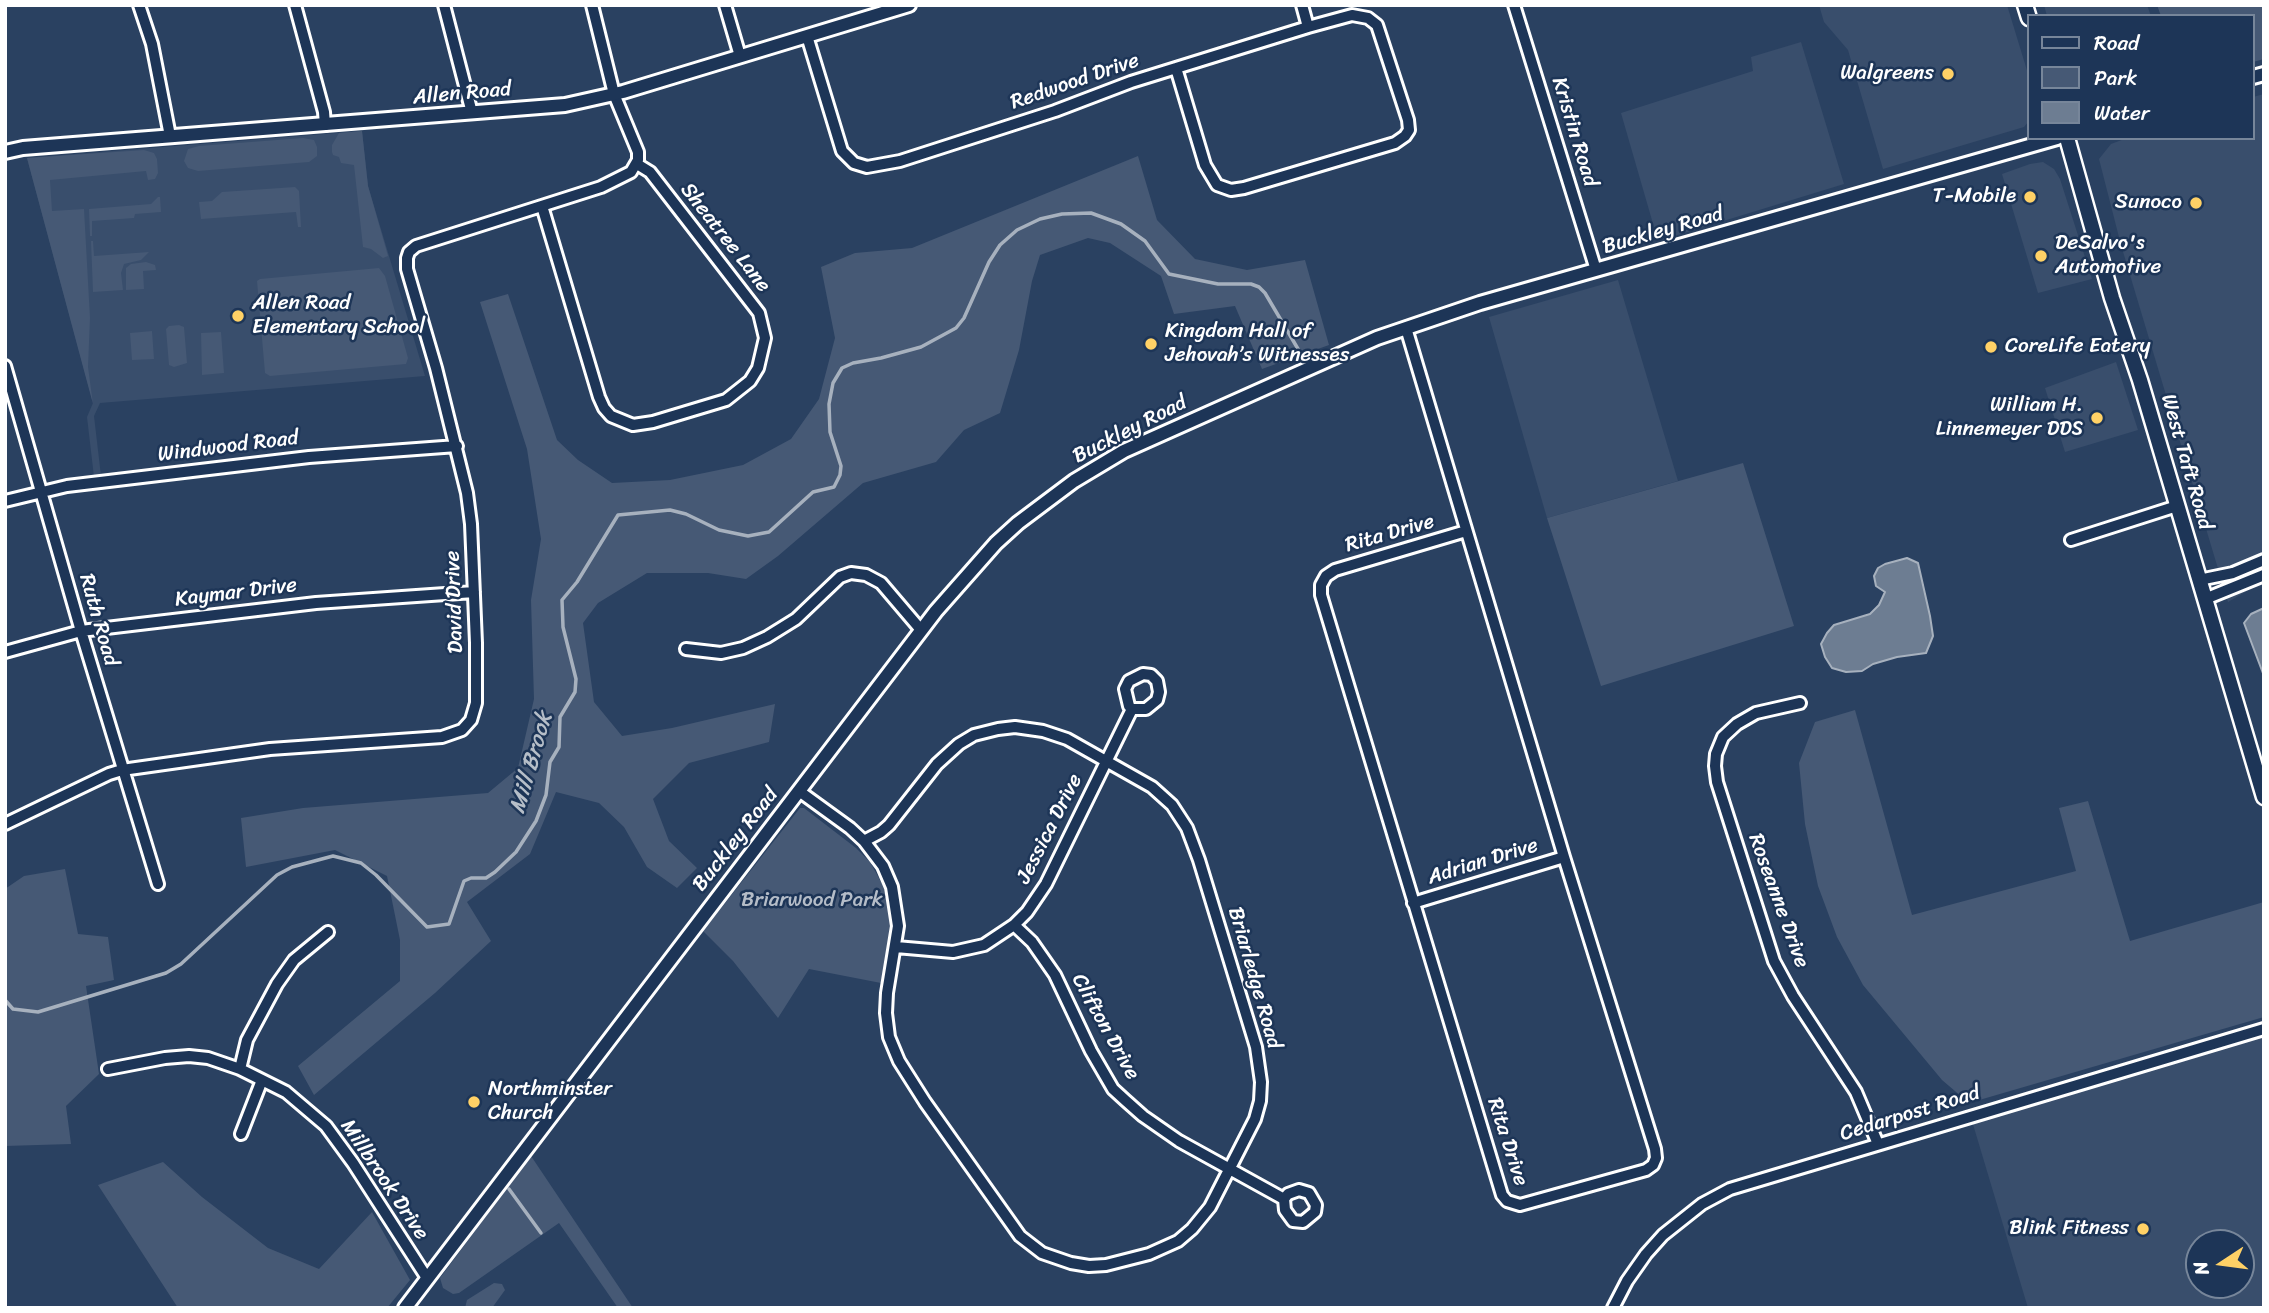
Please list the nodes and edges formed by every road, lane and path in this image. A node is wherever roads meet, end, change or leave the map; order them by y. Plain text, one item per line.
1 (139, 5) edge
2 (295, 5) edge
3 (443, 5) edge
4 (592, 5) edge
5 (725, 5) edge
6 (909, 5) edge
7 (1302, 5) edge
8 (1514, 5) edge
9 (1308, 27) junction
10 (807, 36) junction
11 (740, 56) junction
12 (1176, 68) junction
13 (614, 94) junction
14 (472, 114) junction
15 (325, 125) junction
16 (170, 136) junction
17 (2050, 140) edge
18 (2068, 140) edge
19 (5, 152) edge
20 (636, 164) junction
21 (542, 206) junction
22 (1596, 270) junction
23 (1406, 328) junction
24 (5, 366) edge
25 (457, 446) junction
26 (40, 491) junction
27 (5, 501) edge
28 (2178, 506) junction
29 (1466, 531) junction
30 (2071, 540) dead end
31 (2264, 560) edge
32 (2264, 575) edge
33 (2199, 580) junction
34 (474, 592) junction
35 (2205, 599) junction
36 (921, 630) junction
37 (81, 631) junction
38 (686, 649) dead end
39 (5, 652) edge
40 (1800, 703) dead end
41 (1132, 709) dead end
42 (1105, 761) junction
43 (122, 770) junction
44 (799, 791) junction
45 (2264, 797) edge
46 (5, 824) edge
47 (864, 841) junction
48 (1564, 857) junction
49 (158, 884) dead end
50 (1413, 903) junction
51 (1014, 925) junction
52 (328, 932) dead end
53 (896, 947) junction
54 (2264, 1029) edge
55 (108, 1069) dead end
56 (240, 1069) junction
57 (262, 1080) junction
58 (241, 1134) dead end
59 (1878, 1144) junction
60 (1230, 1168) junction
61 (1284, 1199) dead end
62 (427, 1278) junction
63 (405, 1308) edge
64 (1613, 1308) edge

1 - 16 street
2 - 15 street
3 - 14 street
4 - 13 street
5 - 11 street
6 - 10 street, Allen Road
7 - 9 street
8 - 22 street, Kristin Road
9 - 12 street, Redwood Drive
9 - 12 street, Redwood Drive
10 - 11 street, Allen Road
10 - 12 street, Redwood Drive
11 - 13 street, Allen Road
13 - 14 street, Allen Road
13 - 20 street
14 - 15 street, Allen Road
15 - 16 street, Allen Road
16 - 19 street, Allen Road
17 - 22 street, Buckley Road
18 - 28 main road, West Taft Road
20 - 21 street, David Drive
20 - 21 street, Sheatree Lane
21 - 25 street, David Drive
22 - 23 street, Buckley Road
23 - 29 street, Rita Drive
23 - 36 street, Buckley Road
24 - 26 street, Ruth Road
25 - 26 street, Windwood Road
25 - 34 street, David Drive
26 - 27 street, Windwood Road
26 - 37 street, Ruth Road
28 - 30 street
28 - 33 main road, West Taft Road
29 - 48 street, Rita Drive
29 - 50 street, Rita Drive
31 - 33 street
32 - 35 street
33 - 35 main road, West Taft Road
34 - 37 street, Kaymar Drive
34 - 43 street, David Drive
35 - 45 main road, West Taft Road
36 - 38 street
36 - 44 street, Buckley Road
37 - 39 street, Kaymar Drive
37 - 43 street, Ruth Road
40 - 59 street, Roseanne Drive
41 - 42 street, Jessica Drive
42 - 47 street, Briarledge Road
42 - 51 street, Jessica Drive
42 - 60 street, Briarledge Road
43 - 46 street, David Drive
43 - 49 street, Ruth Road
44 - 47 street, Briarledge Road
44 - 62 street, Buckley Road
47 - 53 street, Briarledge Road
48 - 50 street, Adrian Drive
48 - 50 street, Rita Drive
51 - 53 street, Jessica Drive
51 - 60 street, Clifton Drive
52 - 56 street
53 - 60 street, Briarledge Road
54 - 59 street, Cedarpost Road
55 - 56 street, Millbrook Drive
56 - 57 street, Millbrook Drive
57 - 58 street
57 - 62 street, Millbrook Drive
59 - 64 street, Cedarpost Road
60 - 61 street, Clifton Drive
62 - 63 street, Buckley Road

